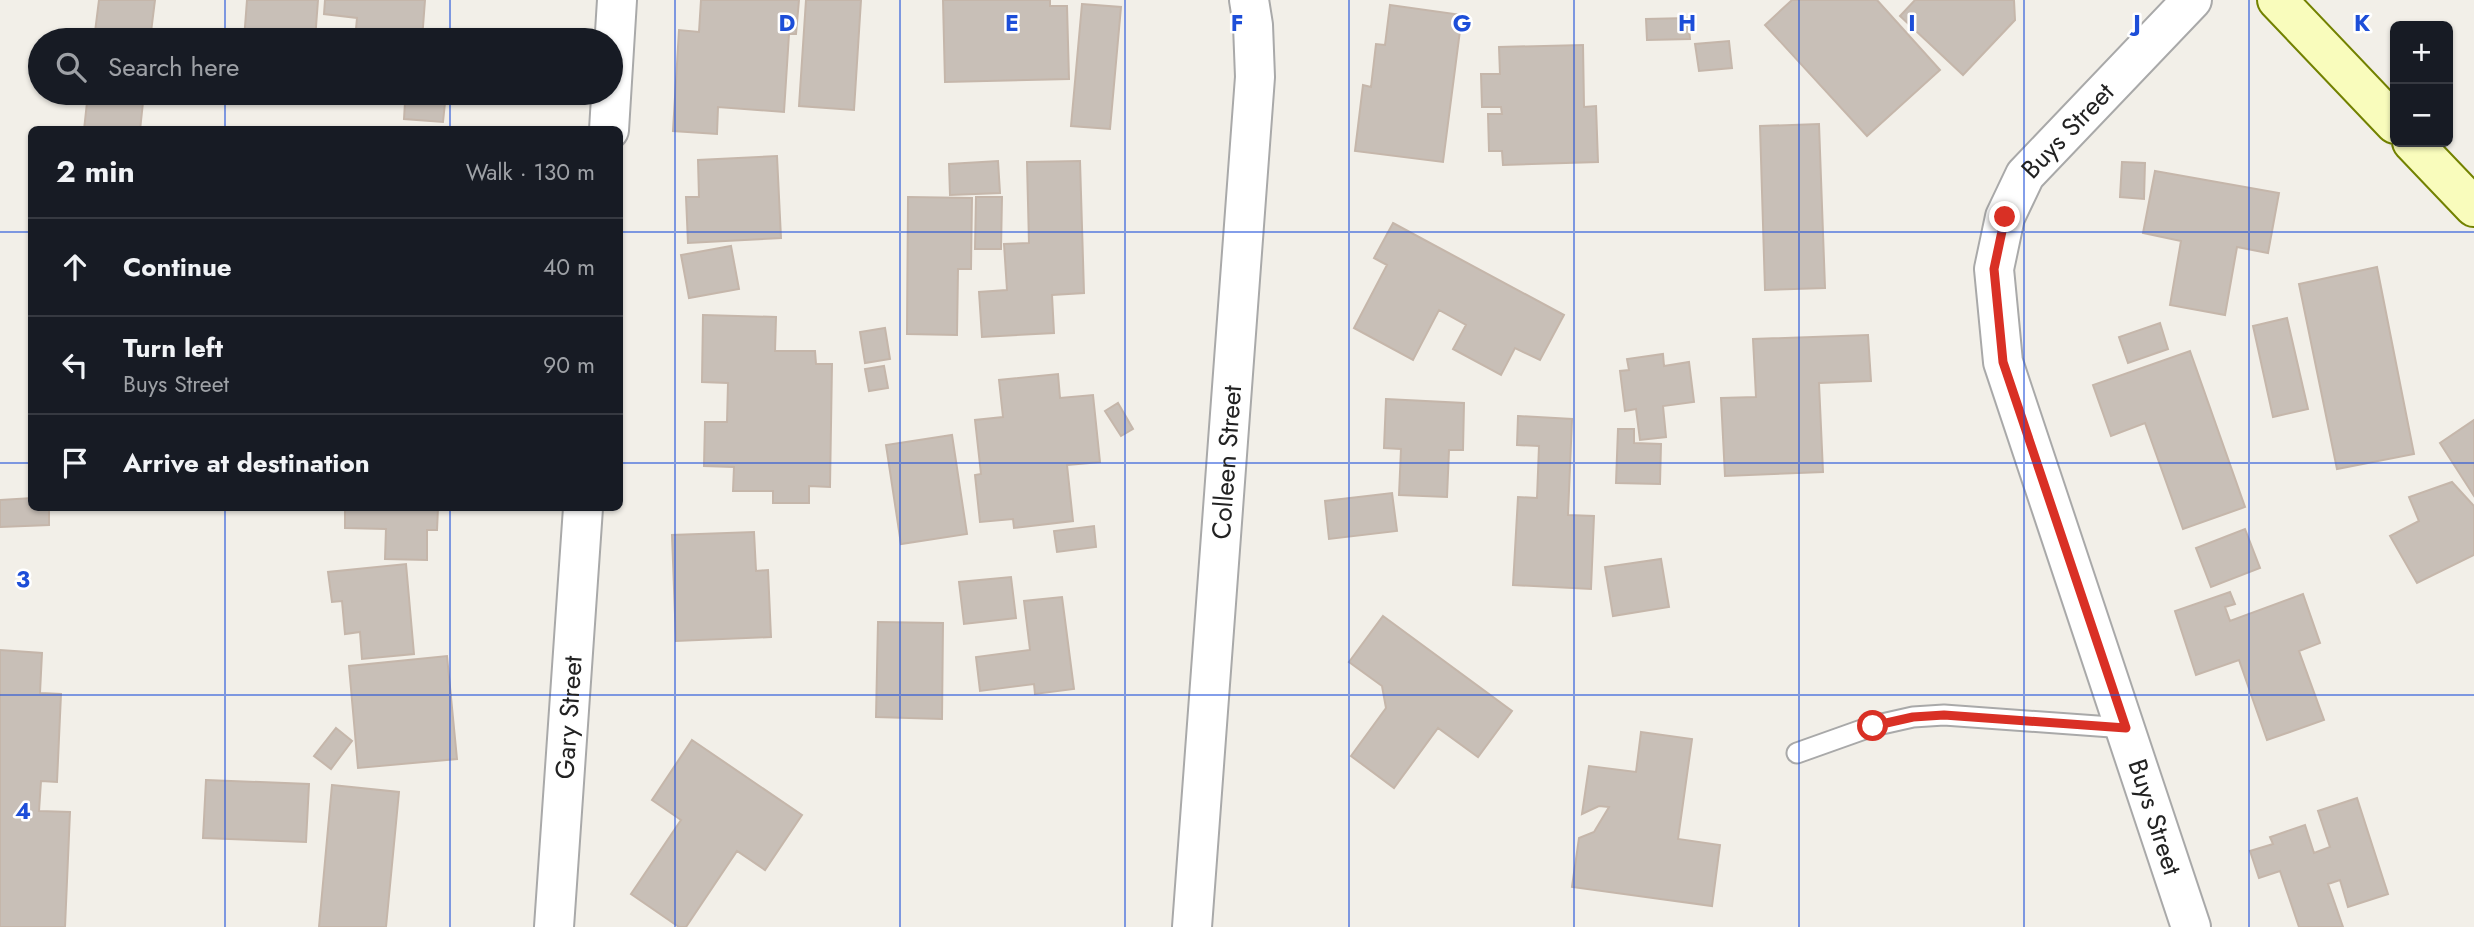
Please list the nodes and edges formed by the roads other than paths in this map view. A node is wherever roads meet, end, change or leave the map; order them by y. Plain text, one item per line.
1 (617, 0) edge
2 (1249, 0) edge
3 (2192, 0) edge
4 (2277, 0) edge
5 (615, 28) edge
6 (610, 105) edge
7 (2390, 119) edge
8 (608, 126) edge
9 (2417, 147) edge
10 (2474, 207) edge
11 (583, 511) edge
12 (2126, 728) junction
13 (1797, 753) dead end
14 (554, 927) edge
15 (1192, 927) edge
16 (2191, 927) edge

1 - 5 street
2 - 15 street, Colleen Street
3 - 12 street, Buys Street
4 - 7 street
6 - 8 street
9 - 10 street
11 - 14 street, Gary Street
12 - 13 lane
12 - 16 street, Buys Street

